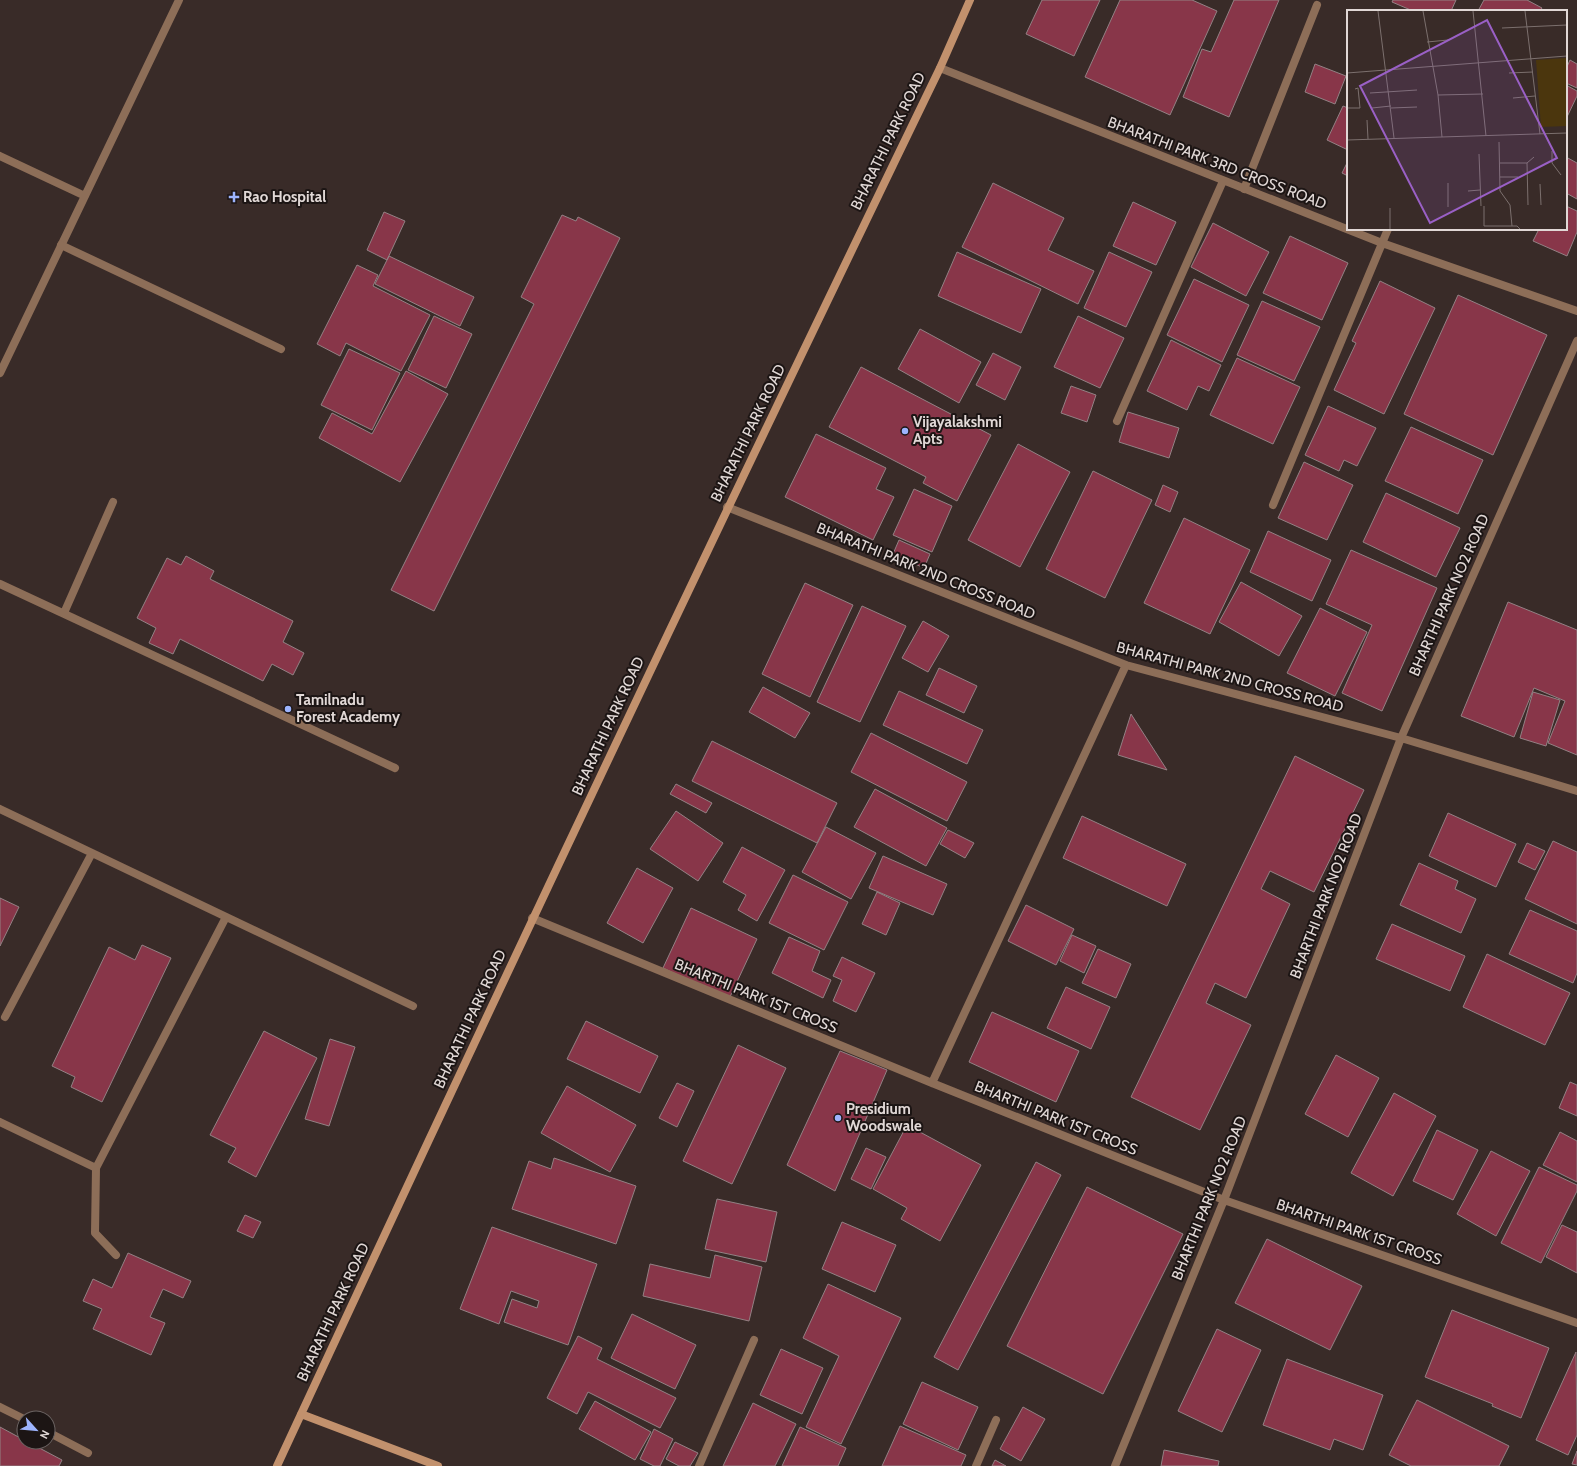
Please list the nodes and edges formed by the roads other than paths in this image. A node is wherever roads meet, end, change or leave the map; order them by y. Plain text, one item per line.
1 (179, 0) edge
2 (970, 0) edge
3 (1317, 5) dead end
4 (940, 68) junction
5 (0, 156) edge
6 (1223, 181) junction
7 (1244, 189) junction
8 (85, 196) junction
9 (1347, 229) edge
10 (1349, 230) edge
11 (1388, 230) edge
12 (1382, 243) junction
13 (61, 245) junction
14 (1577, 311) edge
15 (1577, 341) edge
16 (281, 349) dead end
17 (0, 373) edge
18 (1117, 421) dead end
19 (113, 502) dead end
20 (1273, 505) dead end
21 (727, 507) junction
22 (0, 584) edge
23 (64, 614) junction
24 (1126, 665) junction
25 (1401, 738) junction
26 (396, 768) dead end
27 (1577, 791) edge
28 (0, 809) edge
29 (92, 853) junction
30 (226, 917) junction
31 (532, 918) junction
32 (413, 1006) dead end
33 (6, 1017) dead end
34 (932, 1083) junction
35 (0, 1122) edge
36 (96, 1168) junction
37 (1224, 1200) junction
38 (116, 1255) dead end
39 (1577, 1323) edge
40 (754, 1340) dead end
41 (0, 1407) edge
42 (301, 1414) junction
43 (16, 1415) edge
44 (996, 1420) dead end
45 (56, 1436) edge
46 (88, 1453) dead end
47 (277, 1466) edge
48 (438, 1466) edge
49 (699, 1466) edge
50 (976, 1466) edge
51 (1115, 1466) edge

1 - 8 street
2 - 4 main road, BHARATHI PARK ROAD
3 - 7 street
4 - 6 street, BHARATHI PARK 3RD CROSS ROAD
4 - 21 main road, BHARATHI PARK ROAD
5 - 8 street
6 - 7 street, BHARATHI PARK 3RD CROSS ROAD
6 - 18 street
7 - 9 street, BHARATHI PARK 3RD CROSS ROAD
8 - 13 street
10 - 12 street, BHARATHI PARK 3RD CROSS ROAD
11 - 12 street
12 - 14 street, BHARATHI PARK 3RD CROSS ROAD
12 - 20 street
13 - 16 street
13 - 17 street
15 - 25 street, BHARTHI PARK NO2 ROAD
19 - 23 street
21 - 24 street, BHARATHI PARK 2ND CROSS ROAD
21 - 31 main road, BHARATHI PARK ROAD
22 - 23 street
23 - 26 street
24 - 25 street, BHARATHI PARK 2ND CROSS ROAD
24 - 34 street
25 - 27 street, BHARATHI PARK 2ND CROSS ROAD
25 - 37 street, BHARTHI PARK NO2 ROAD
28 - 29 street
29 - 30 street
29 - 33 street
30 - 32 street
30 - 36 street
31 - 34 street, BHARTHI PARK 1ST CROSS
31 - 42 main road, BHARATHI PARK ROAD
34 - 37 street, BHARTHI PARK 1ST CROSS
35 - 36 street
36 - 38 street
37 - 39 street, BHARTHI PARK 1ST CROSS
37 - 51 street, BHARTHI PARK NO2 ROAD
40 - 49 street
41 - 43 street
42 - 47 main road, BHARATHI PARK ROAD
42 - 48 main road
44 - 50 street
45 - 46 street

